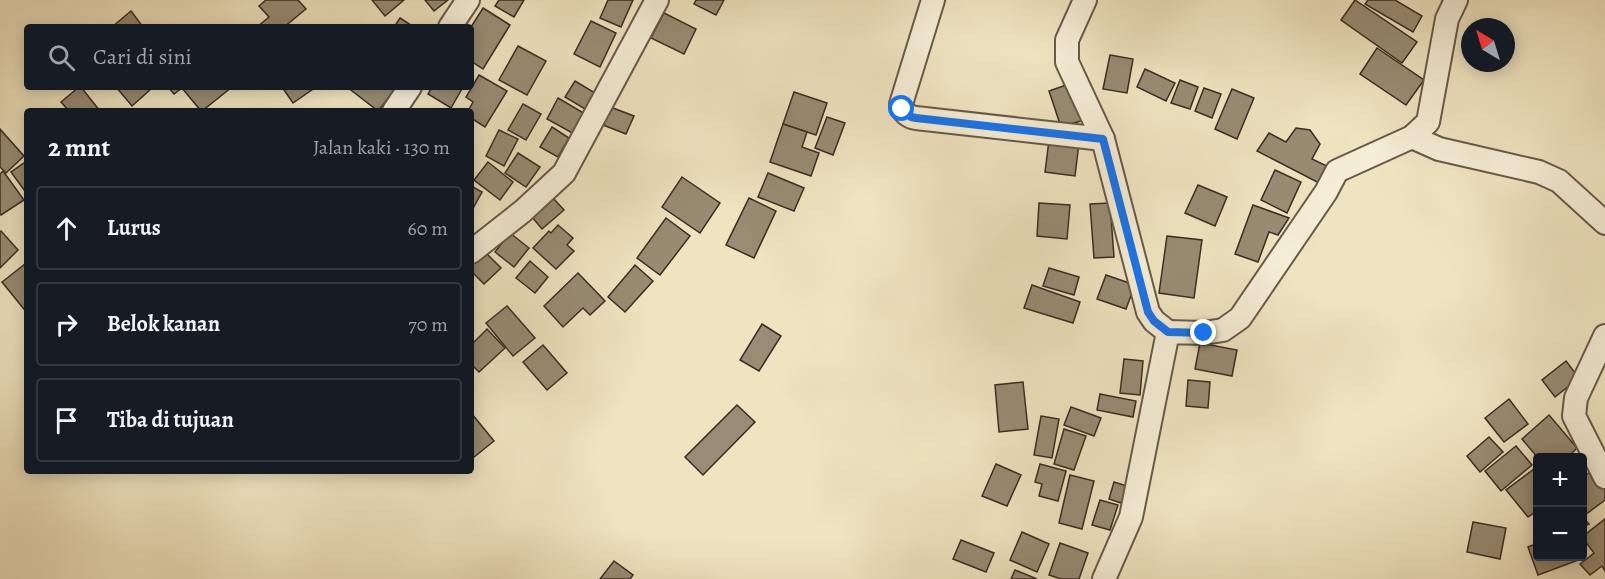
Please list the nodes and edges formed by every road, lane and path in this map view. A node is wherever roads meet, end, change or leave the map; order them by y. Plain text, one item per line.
1 (468, 0) edge
2 (657, 0) edge
3 (933, 0) edge
4 (1085, 0) edge
5 (1456, 0) edge
6 (452, 24) edge
7 (408, 90) edge
8 (396, 108) edge
9 (1412, 137) junction
10 (1103, 139) junction
11 (1605, 223) edge
12 (474, 250) edge
13 (1168, 332) junction
14 (1605, 336) edge
15 (1605, 477) edge
16 (1104, 579) edge

1 - 6 street
2 - 12 street
3 - 10 street
4 - 10 street
5 - 9 street
7 - 8 street
9 - 11 street
9 - 13 street
10 - 13 street
13 - 16 street
14 - 15 street

